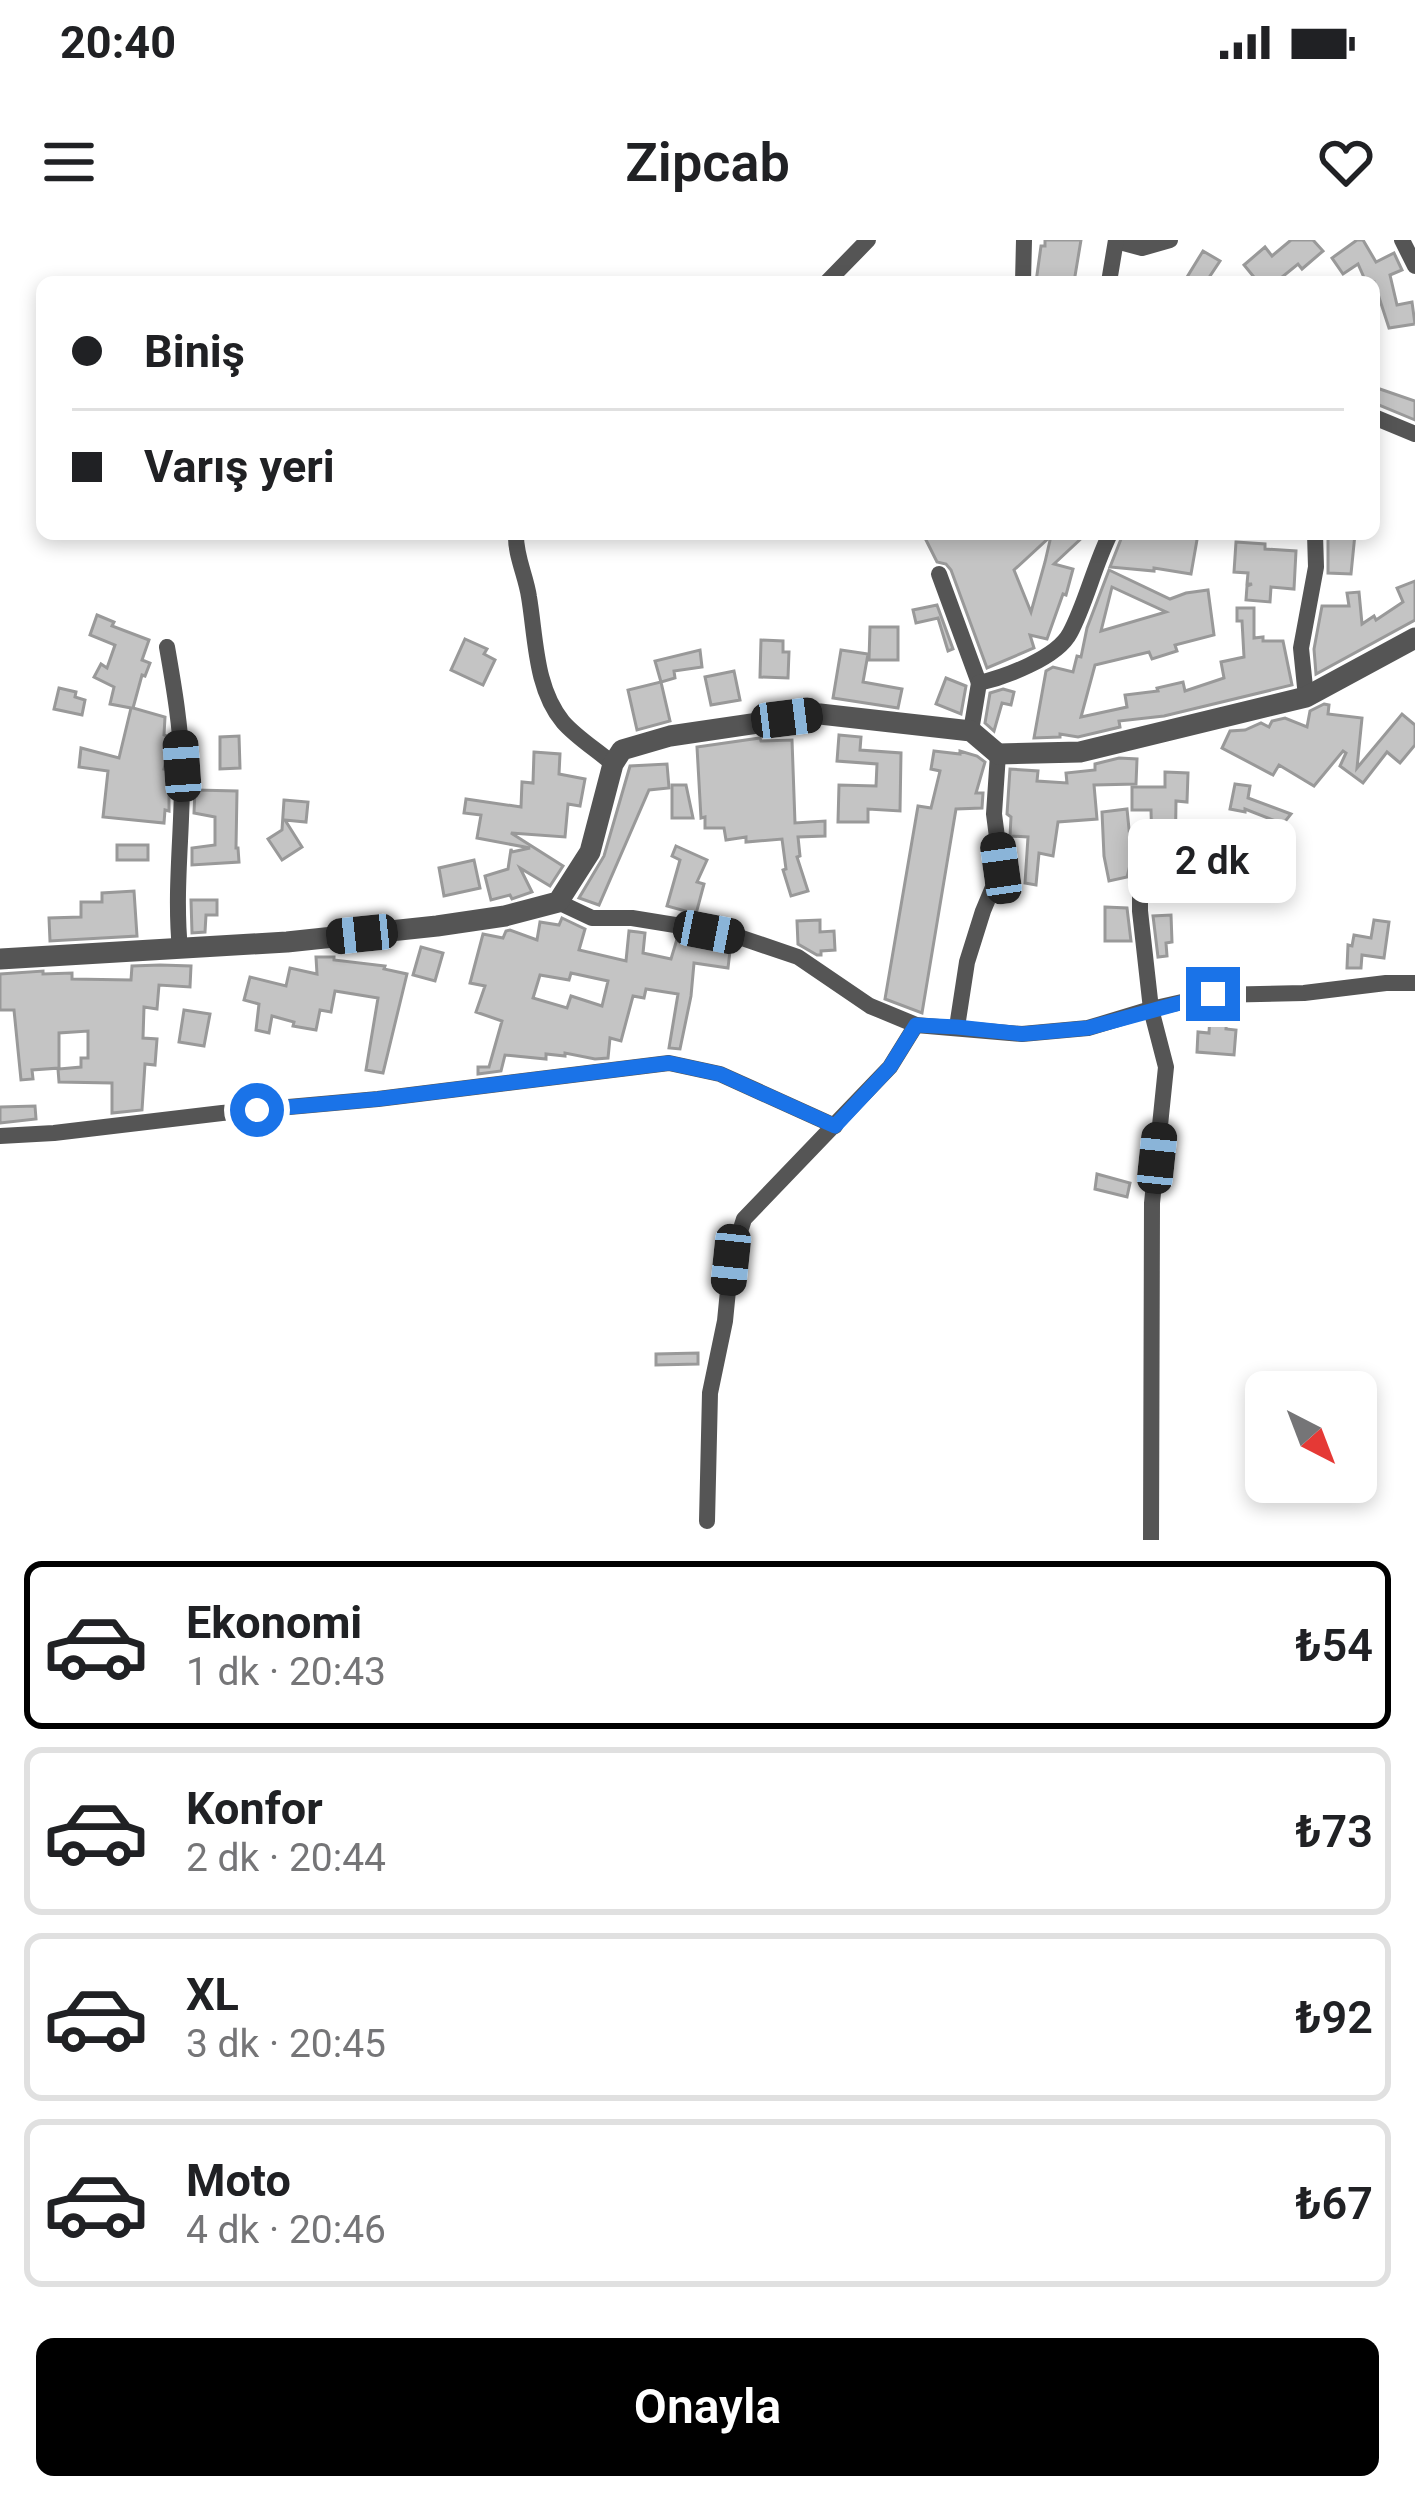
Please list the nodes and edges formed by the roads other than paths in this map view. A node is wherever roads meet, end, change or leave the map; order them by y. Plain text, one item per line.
1 (868, 240) edge
2 (1024, 240) edge
3 (1171, 240) edge
4 (1402, 240) edge
5 (1116, 241) edge
6 (1415, 266) edge
7 (833, 276) edge
8 (1023, 276) edge
9 (1110, 276) edge
10 (1380, 419) edge
11 (1415, 434) edge
12 (516, 540) edge
13 (1108, 540) edge
14 (1315, 540) edge
15 (939, 574) dead end
16 (1415, 638) edge
17 (166, 647) dead end
18 (979, 683) junction
19 (1306, 697) junction
20 (971, 731) junction
21 (998, 754) junction
22 (614, 764) junction
23 (1140, 872) dead end
24 (558, 902) junction
25 (180, 949) junction
26 (0, 959) edge
27 (1415, 983) edge
28 (1151, 1009) junction
29 (916, 1025) junction
30 (957, 1027) junction
31 (835, 1126) junction
32 (0, 1136) edge
33 (707, 1521) dead end
34 (1151, 1540) edge

1 - 7 street
2 - 8 street
3 - 5 street
4 - 6 street
5 - 9 street
10 - 11 street
12 - 22 street
13 - 18 street
14 - 19 street
15 - 18 street
16 - 19 street
17 - 25 street
18 - 20 street
19 - 21 street
20 - 21 street
20 - 22 street
21 - 30 street
22 - 24 street
23 - 28 street
24 - 25 street
24 - 29 street
25 - 26 street
27 - 28 street
28 - 30 street
28 - 34 street
29 - 30 street
29 - 31 street
31 - 32 street
31 - 33 street

